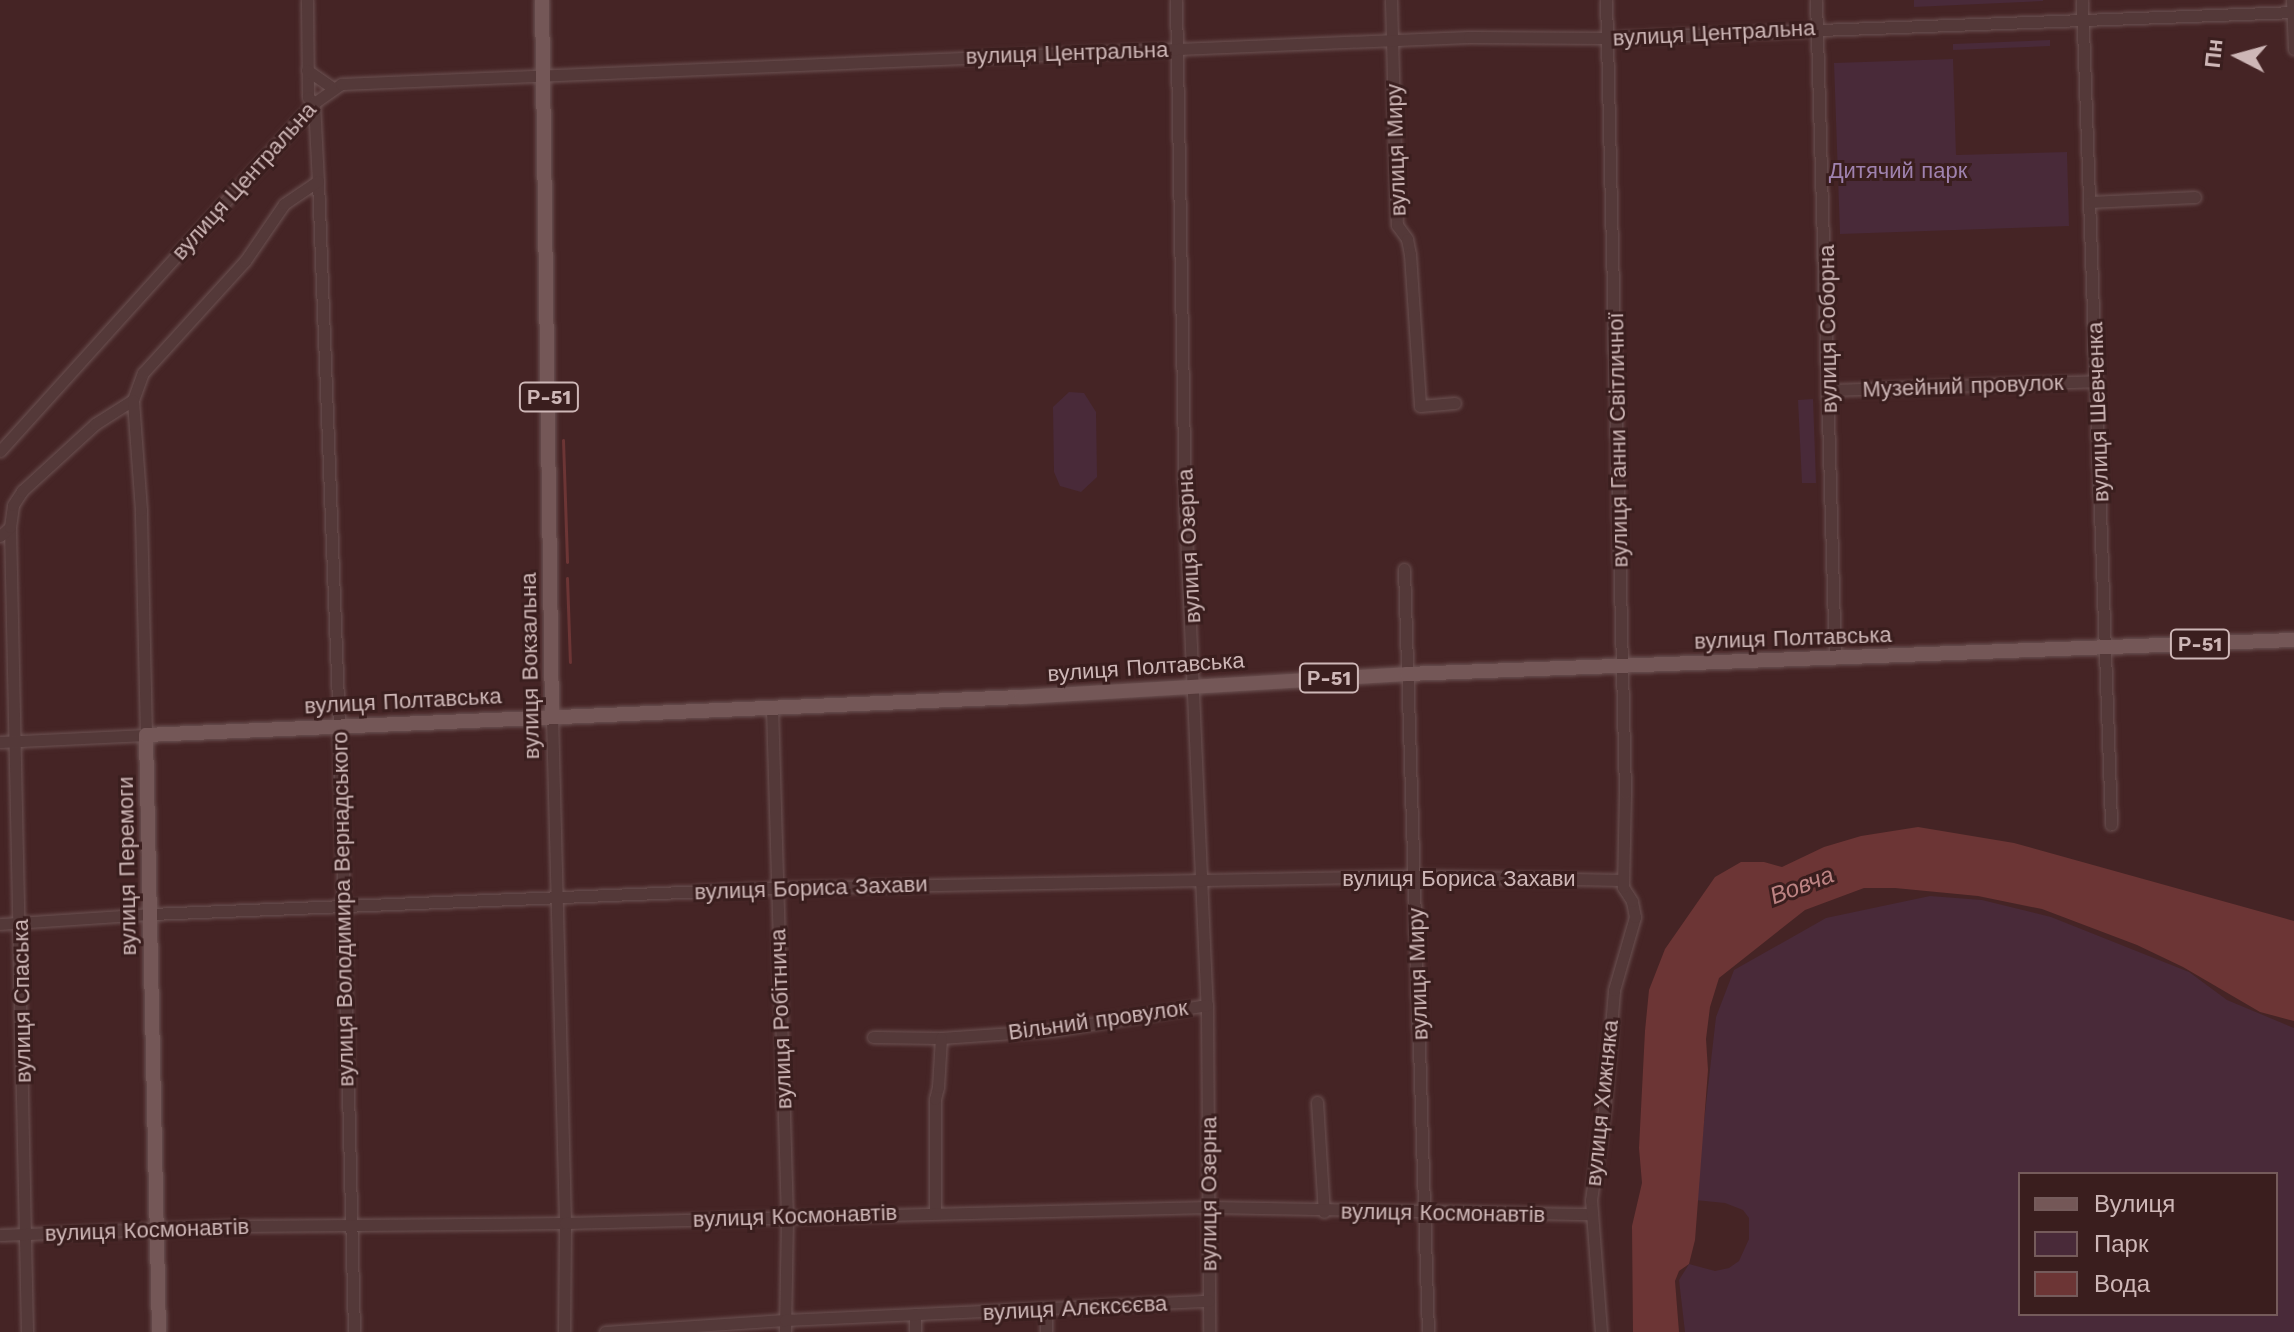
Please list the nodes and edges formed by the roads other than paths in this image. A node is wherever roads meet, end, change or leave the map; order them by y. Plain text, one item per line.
1 (307, 0) edge
2 (542, 0) edge
3 (1176, 0) edge
4 (1391, 0) edge
5 (1606, 0) edge
6 (1816, 0) edge
7 (2082, 0) edge
8 (2293, 8) edge
9 (2083, 18) junction
10 (1817, 28) junction
11 (1608, 38) junction
12 (1392, 40) junction
13 (2294, 49) edge
14 (1178, 50) junction
15 (307, 70) junction
16 (543, 78) junction
17 (333, 88) junction
18 (314, 103) junction
19 (318, 181) junction
20 (2195, 197) dead end
21 (2090, 202) junction
22 (2097, 381) junction
23 (1829, 390) junction
24 (133, 400) junction
25 (1455, 403) dead end
26 (0, 451) edge
27 (10, 527) junction
28 (0, 536) edge
29 (1404, 569) dead end
30 (2294, 640) edge
31 (2107, 647) junction
32 (1835, 658) junction
33 (1622, 665) junction
34 (1407, 674) junction
35 (1195, 685) junction
36 (772, 707) junction
37 (552, 716) junction
38 (339, 727) junction
39 (146, 735) junction
40 (0, 742) edge
41 (14, 742) junction
42 (2111, 824) dead end
43 (1415, 876) junction
44 (1202, 880) junction
45 (1623, 880) junction
46 (778, 888) junction
47 (557, 897) junction
48 (343, 906) junction
49 (151, 914) junction
50 (0, 924) edge
51 (21, 924) junction
52 (1207, 1005) junction
53 (873, 1037) dead end
54 (941, 1038) junction
55 (1317, 1102) dead end
56 (1210, 1207) junction
57 (935, 1211) junction
58 (1324, 1212) junction
59 (1426, 1212) junction
60 (1591, 1214) junction
61 (787, 1217) junction
62 (565, 1223) junction
63 (351, 1226) junction
64 (158, 1230) junction
65 (0, 1235) edge
66 (24, 1235) junction
67 (1209, 1301) junction
68 (1046, 1309) junction
69 (915, 1314) junction
70 (785, 1326) edge
71 (27, 1332) edge
72 (159, 1332) edge
73 (354, 1332) edge
74 (564, 1332) edge
75 (605, 1332) edge
76 (915, 1332) edge
77 (1046, 1332) edge
78 (1209, 1332) edge
79 (1428, 1332) edge
80 (1601, 1332) edge

1 - 15 street, вулиця Володимира Вернадського
2 - 16 main road, вулиця Вокзальна / Р-51
3 - 14 street, вулиця Озерна
4 - 12 street, вулиця Миру
5 - 11 street, вулиця Ганни Світличної
6 - 10 street, вулиця Соборна
7 - 9 street, вулиця Шевченка
8 - 9 street, вулиця Центральна
8 - 13 street
9 - 10 street, вулиця Центральна
9 - 21 street, вулиця Шевченка
10 - 11 street, вулиця Центральна
10 - 23 street, вулиця Соборна
11 - 12 street, вулиця Центральна
11 - 33 street, вулиця Ганни Світличної
12 - 14 street, вулиця Центральна
12 - 25 street, вулиця Миру
14 - 16 street, вулиця Центральна
14 - 35 street, вулиця Озерна
15 - 17 street
15 - 18 street, вулиця Володимира Вернадського
16 - 17 street, вулиця Центральна
16 - 37 main road, вулиця Вокзальна / Р-51
17 - 18 street, вулиця Центральна
18 - 19 street, вулиця Володимира Вернадського
18 - 26 street, вулиця Центральна
19 - 24 street
19 - 38 street, вулиця Володимира Вернадського
20 - 21 street
21 - 22 street, вулиця Шевченка
22 - 23 street, Музейний провулок
22 - 31 street, вулиця Шевченка
23 - 32 street, вулиця Соборна
24 - 27 street
24 - 39 street, вулиця Перемоги
27 - 28 street
27 - 41 street, вулиця Спаська
29 - 34 street, вулиця Миру
30 - 31 main road, вулиця Полтавська / Р-51
31 - 32 main road, вулиця Полтавська / Р-51
31 - 42 street, вулиця Шевченка
32 - 33 main road, вулиця Полтавська / Р-51
33 - 34 main road, вулиця Полтавська / Р-51
33 - 45 street, вулиця Ганни Світличної
34 - 35 main road, вулиця Полтавська / Р-51
34 - 43 street, вулиця Миру
35 - 36 main road, вулиця Полтавська / Р-51
35 - 44 street, вулиця Озерна
36 - 37 main road, вулиця Полтавська / Р-51
36 - 46 street, вулиця Робітнича
37 - 38 main road, вулиця Полтавська
37 - 47 street, вулиця Вокзальна
38 - 39 main road, вулиця Полтавська
38 - 48 street, вулиця Володимира Вернадського
39 - 41 street, вулиця Полтавська
39 - 49 main road, вулиця Перемоги
40 - 41 street, вулиця Полтавська
41 - 51 street, вулиця Спаська
43 - 44 street, вулиця Бориса Захави
43 - 45 street, вулиця Бориса Захави
43 - 59 street, вулиця Миру
44 - 46 street, вулиця Бориса Захави
44 - 52 street, вулиця Озерна
45 - 60 street, вулиця Хижняка
46 - 47 street, вулиця Бориса Захави
46 - 61 street, вулиця Робітнича
47 - 48 street, вулиця Бориса Захави
47 - 62 street, вулиця Вокзальна
48 - 49 street, вулиця Бориса Захави
48 - 63 street, вулиця Володимира Вернадського
49 - 51 street, вулиця Бориса Захави
49 - 64 main road, вулиця Перемоги
50 - 51 street, вулиця Бориса Захави
51 - 66 street, вулиця Спаська
52 - 54 street, Вільний провулок
52 - 56 street, вулиця Озерна
53 - 54 street, Вільний провулок
54 - 57 street
55 - 58 street
56 - 57 street, вулиця Космонавтів
56 - 58 street, вулиця Космонавтів
56 - 67 street, вулиця Озерна
57 - 61 street, вулиця Космонавтів
58 - 59 street, вулиця Космонавтів
59 - 60 street, вулиця Космонавтів
59 - 79 street, вулиця Миру
60 - 80 street, вулиця Хижняка
61 - 62 street, вулиця Космонавтів
61 - 70 street, вулиця Робітнича
62 - 63 street, вулиця Космонавтів
62 - 74 street, вулиця Вокзальна
63 - 64 street, вулиця Космонавтів
63 - 73 street, вулиця Володимира Вернадського
64 - 66 street, вулиця Космонавтів
64 - 72 main road, вулиця Перемоги
65 - 66 street, вулиця Космонавтів
66 - 71 street, вулиця Спаська
67 - 68 street, вулиця Алєксєєва
67 - 78 street, вулиця Озерна
68 - 69 street, вулиця Алєксєєва
68 - 77 street
69 - 70 street, вулиця Алєксєєва
69 - 76 street
70 - 75 street, вулиця Алєксєєва

